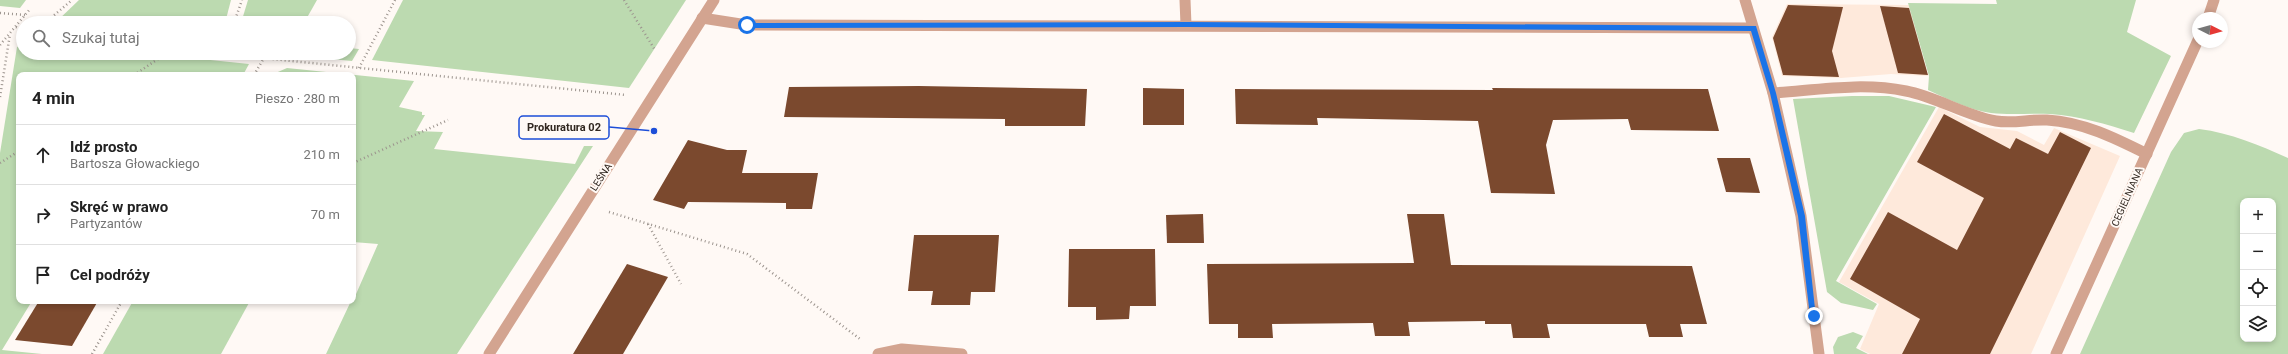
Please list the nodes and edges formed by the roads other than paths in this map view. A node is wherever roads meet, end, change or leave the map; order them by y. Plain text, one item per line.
1 (714, 0) edge
2 (1185, 0) edge
3 (1745, 0) edge
4 (2214, 0) edge
5 (2210, 12) edge
6 (702, 18) junction
7 (1186, 25) junction
8 (1754, 28) junction
9 (2194, 48) edge
10 (1773, 93) junction
11 (2147, 154) junction
12 (488, 354) edge
13 (879, 354) edge
14 (962, 354) edge
15 (1818, 354) edge
16 (2056, 354) edge

1 - 6 street, LEŚNA
2 - 7 street
3 - 8 street
4 - 5 street
6 - 7 street
6 - 12 street, LEŚNA
7 - 8 street
8 - 10 street
9 - 11 street, CEGIELNIANA
10 - 11 street
10 - 15 street
11 - 16 street, CEGIELNIANA
13 - 14 street

